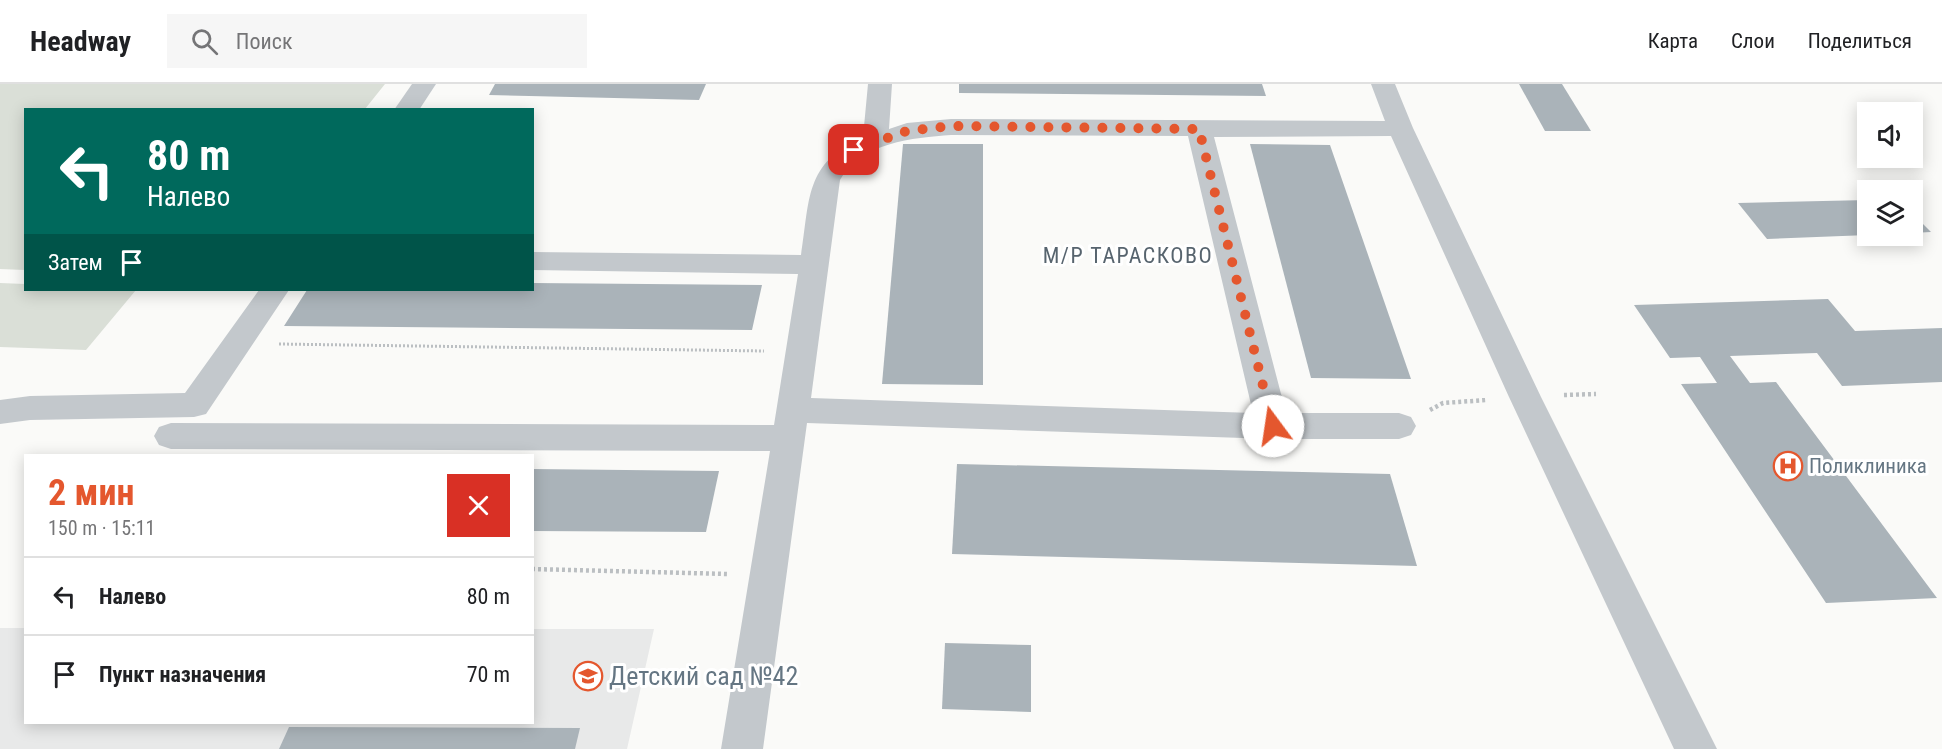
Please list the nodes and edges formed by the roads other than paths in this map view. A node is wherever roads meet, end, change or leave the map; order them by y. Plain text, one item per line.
1 (424, 84) edge
2 (880, 84) edge
3 (1383, 84) edge
4 (407, 108) edge
5 (1400, 128) junction
6 (1199, 129) junction
7 (875, 141) junction
8 (534, 261) edge
9 (813, 265) junction
10 (273, 291) edge
11 (194, 405) junction
12 (0, 412) edge
13 (790, 424) junction
14 (1273, 426) junction
15 (1399, 426) dead end
16 (164, 446) edge
17 (742, 749) edge
18 (1696, 749) edge

1 - 4 street
2 - 7 street
3 - 5 street
5 - 6 street
5 - 18 street
6 - 7 street
6 - 14 street
7 - 9 street
8 - 9 street
9 - 13 street
10 - 11 street
11 - 12 street
11 - 16 street
13 - 14 street
13 - 16 street
13 - 17 street
14 - 15 street

